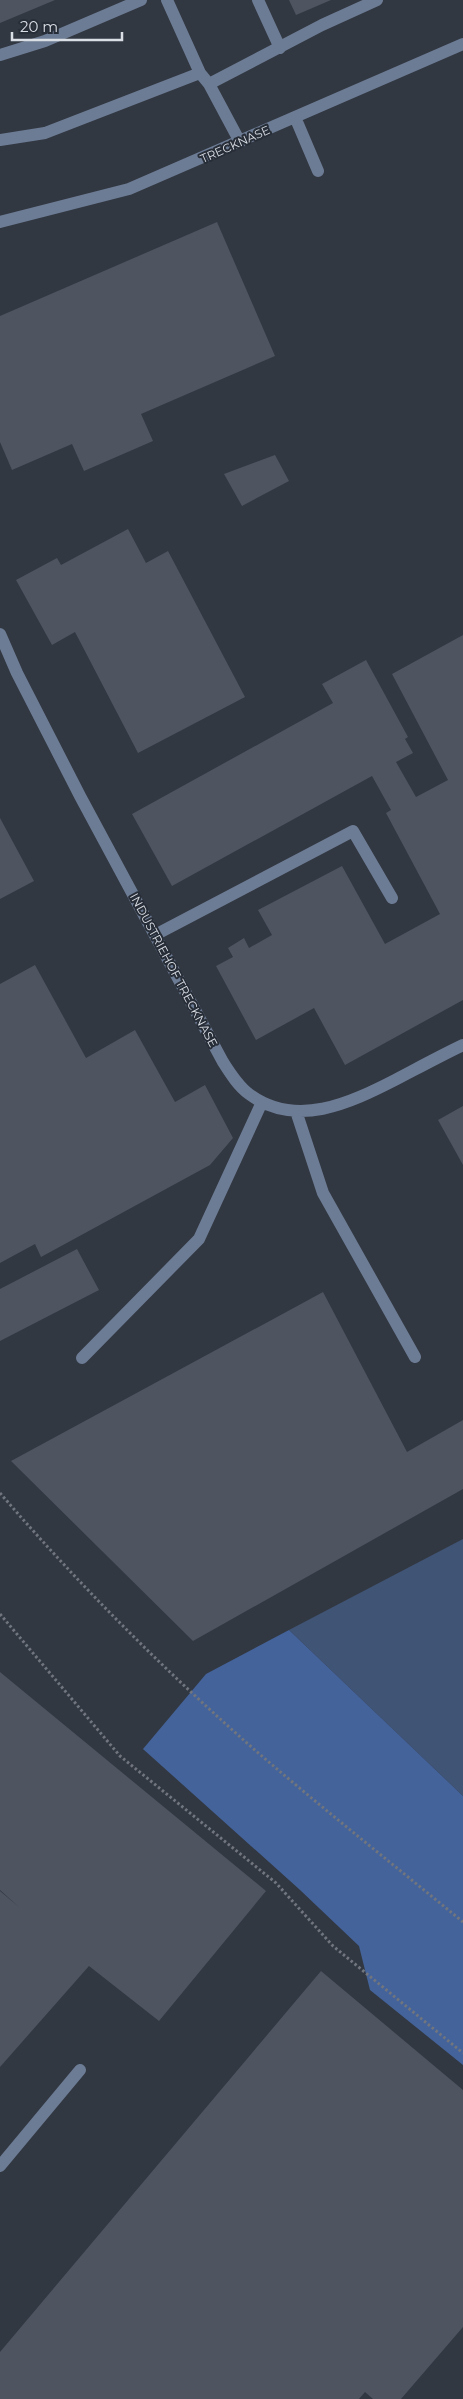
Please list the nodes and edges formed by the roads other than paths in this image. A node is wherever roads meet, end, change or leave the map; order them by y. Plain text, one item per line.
1 (141, 0) edge
2 (167, 0) edge
3 (258, 0) edge
4 (377, 0) edge
5 (463, 44) edge
6 (280, 48) junction
7 (0, 55) edge
8 (200, 73) junction
9 (209, 84) junction
10 (295, 117) junction
11 (0, 140) edge
12 (240, 142) junction
13 (318, 171) dead end
14 (0, 222) edge
15 (0, 634) edge
16 (392, 898) dead end
17 (155, 935) junction
18 (463, 1045) edge
19 (262, 1102) junction
20 (296, 1111) junction
21 (415, 1357) dead end
22 (82, 1358) dead end
23 (80, 2070) dead end
24 (0, 2166) edge

1 - 7 street
2 - 8 street
3 - 6 street
4 - 6 street
5 - 10 street, TRECKNASE
6 - 9 street
8 - 9 street
8 - 11 street
9 - 12 street
10 - 12 street, TRECKNASE
10 - 13 street
12 - 14 street, TRECKNASE
15 - 17 street, INDUSTRIEHOF TRECKNASE
16 - 17 street
17 - 19 street, INDUSTRIEHOF TRECKNASE
18 - 20 street, INDUSTRIEHOF TRECKNASE
19 - 20 street, INDUSTRIEHOF TRECKNASE
19 - 22 street
20 - 21 street
23 - 24 street

